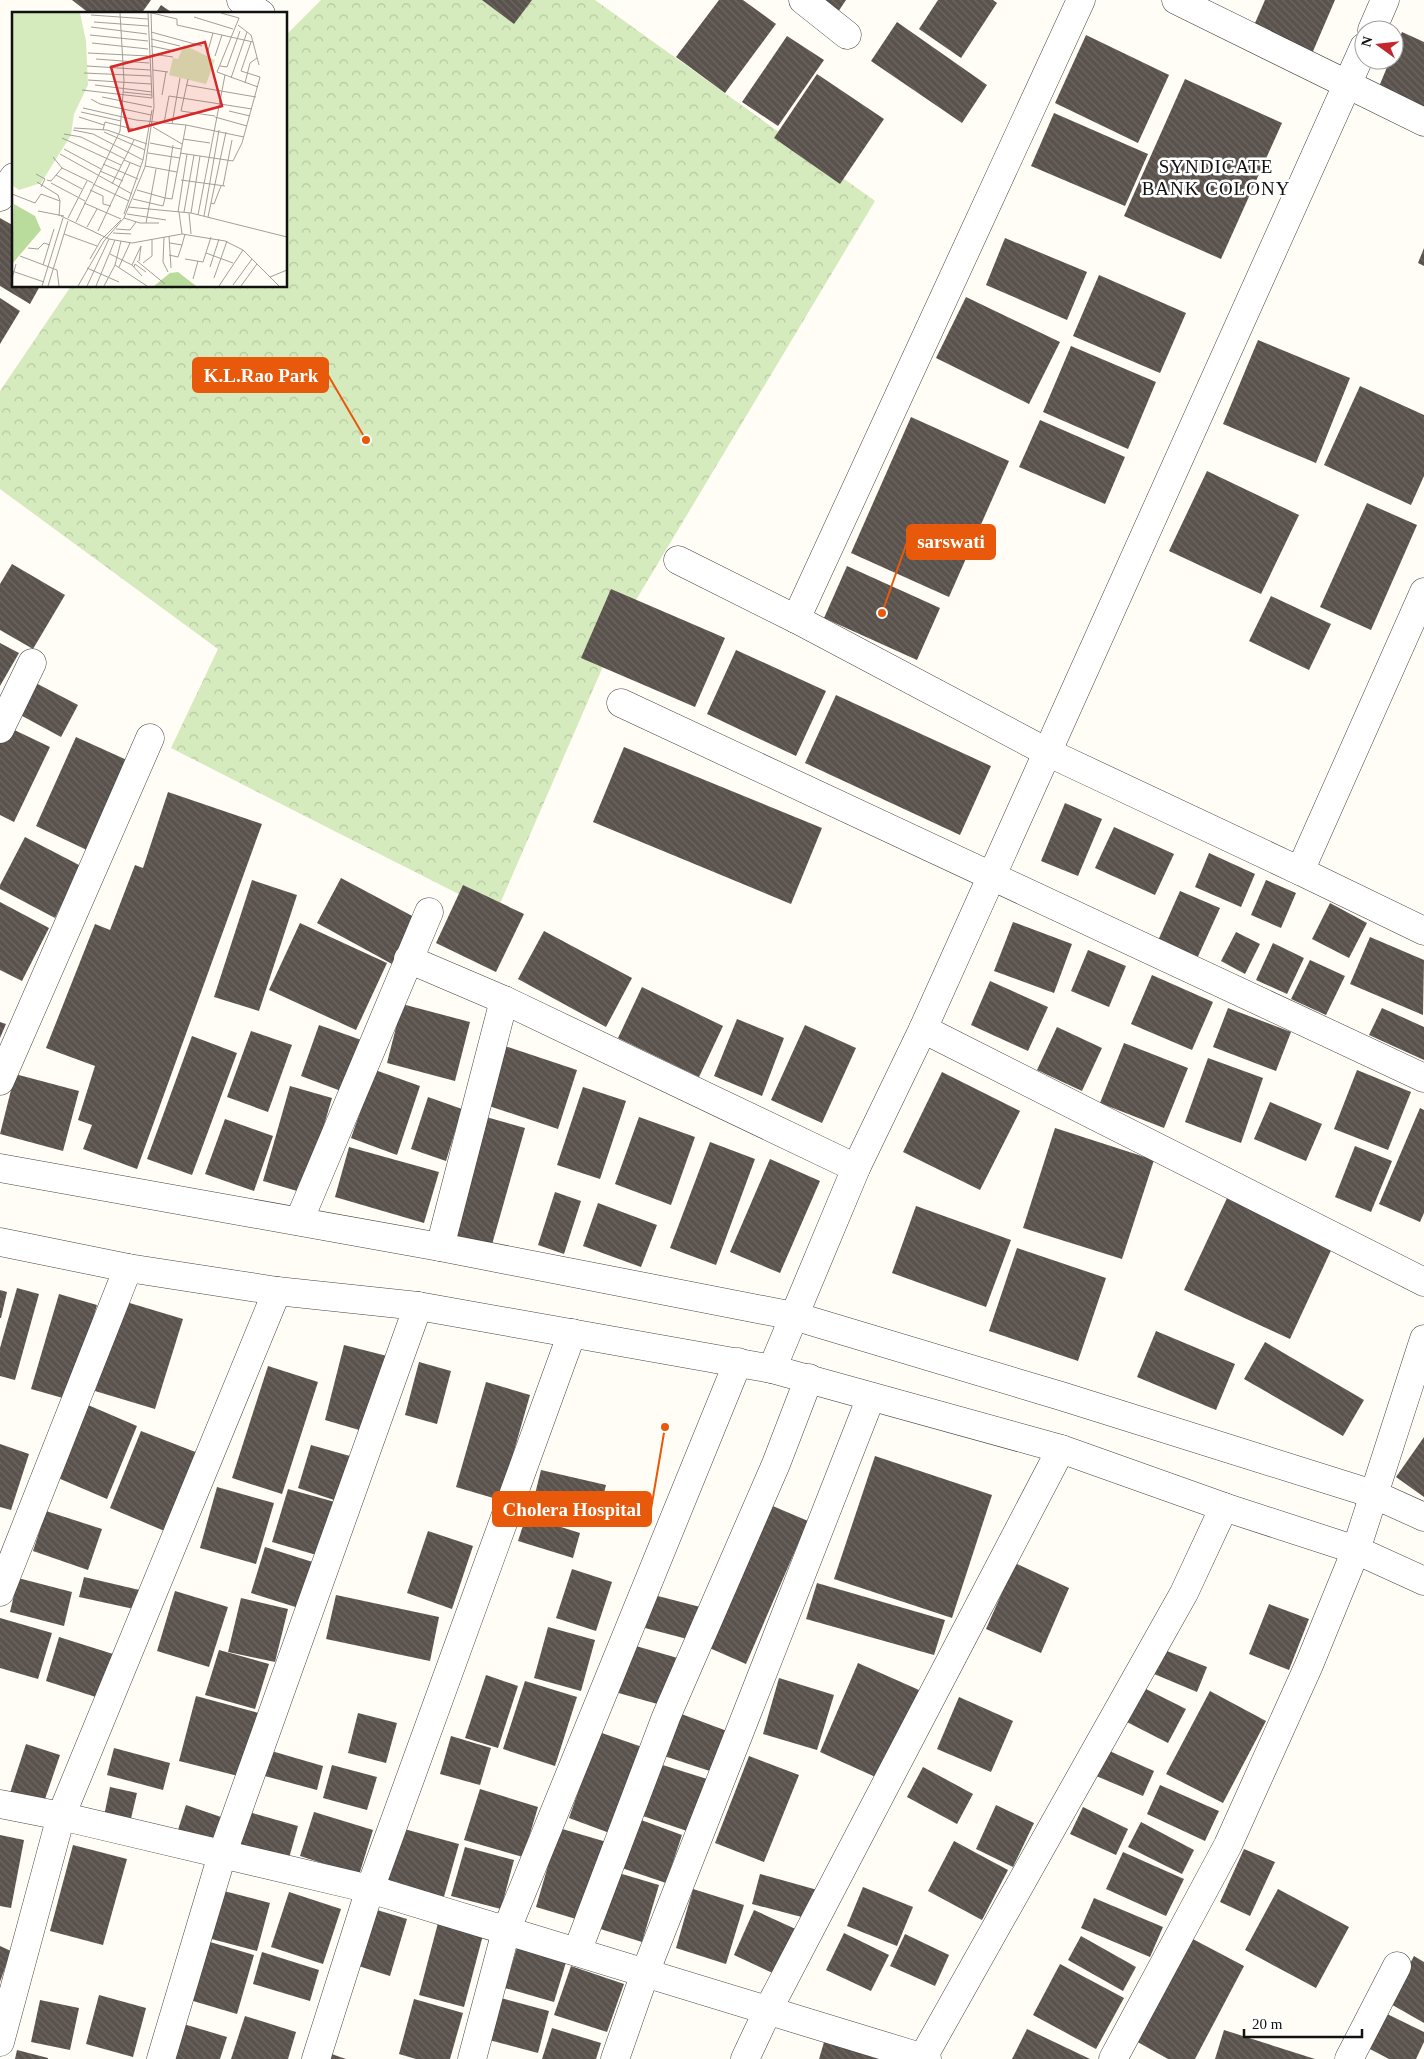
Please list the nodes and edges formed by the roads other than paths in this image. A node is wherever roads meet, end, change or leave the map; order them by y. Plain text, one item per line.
1 (241, 0) edge
2 (803, 0) edge
3 (1082, 0) edge
4 (1176, 0) edge
5 (1385, 0) edge
6 (258, 12) edge
7 (1376, 20) edge
8 (847, 35) dead end
9 (1354, 69) edge
10 (1347, 84) junction
11 (1424, 122) edge
12 (12, 180) edge
13 (0, 198) edge
14 (678, 560) dead end
15 (1424, 592) edge
16 (796, 619) junction
17 (32, 664) dead end
18 (621, 703) dead end
19 (0, 729) edge
20 (150, 738) dead end
21 (1047, 752) junction
22 (1300, 871) junction
23 (992, 876) junction
24 (429, 912) dead end
25 (1424, 931) edge
26 (408, 960) junction
27 (504, 1000) junction
28 (922, 1029) junction
29 (1424, 1078) edge
30 (0, 1081) edge
31 (0, 1168) edge
32 (856, 1168) junction
33 (299, 1221) junction
34 (0, 1242) edge
35 (440, 1247) junction
36 (128, 1268) junction
37 (1424, 1282) edge
38 (278, 1291) junction
39 (418, 1306) junction
40 (794, 1316) junction
41 (572, 1333) junction
42 (1424, 1339) edge
43 (738, 1362) junction
44 (772, 1369) junction
45 (809, 1378) junction
46 (871, 1397) junction
47 (1061, 1449) junction
48 (1373, 1494) junction
49 (1224, 1507) junction
50 (1424, 1516) edge
51 (1356, 1550) junction
52 (1424, 1581) edge
53 (0, 1592) edge
54 (0, 1804) edge
55 (62, 1816) junction
56 (222, 1855) junction
57 (370, 1889) junction
58 (506, 1930) junction
59 (577, 1952) junction
60 (1396, 1966) dead end
61 (645, 1973) junction
62 (768, 2010) junction
63 (0, 2042) edge
64 (924, 2058) edge
65 (161, 2059) edge
66 (316, 2059) edge
67 (472, 2059) edge
68 (615, 2059) edge
69 (745, 2059) edge
70 (1113, 2059) edge
71 (1349, 2059) edge

1 - 6 street
2 - 8 street
3 - 16 street
4 - 10 street
5 - 7 street
9 - 10 street
10 - 11 street
10 - 21 street
12 - 13 street
14 - 16 street
15 - 22 street
16 - 21 street
17 - 19 street
18 - 23 street
20 - 30 street
21 - 22 street
21 - 23 street
22 - 25 street
23 - 28 street
23 - 29 street
24 - 26 street
26 - 27 street
26 - 33 street
27 - 32 street
27 - 35 street
28 - 32 street
28 - 37 street
31 - 33 street
32 - 40 street
33 - 35 street
34 - 36 street
35 - 40 street
36 - 38 street
36 - 53 street
38 - 39 street
38 - 55 street
39 - 41 street
39 - 56 street
40 - 44 street
40 - 48 street
41 - 43 street
41 - 57 street
42 - 48 street
43 - 44 street
43 - 58 street
44 - 45 street
45 - 46 street
45 - 59 street
46 - 47 street
46 - 61 street
47 - 49 street
47 - 62 street
48 - 50 street
48 - 51 street
49 - 51 street
49 - 64 street
51 - 52 street
51 - 70 street
54 - 55 street
55 - 56 street
55 - 63 street
56 - 57 street
56 - 65 street
57 - 58 street
57 - 66 street
58 - 59 street
58 - 67 street
59 - 61 street
60 - 71 street
61 - 62 street
61 - 68 street
62 - 64 street
62 - 69 street

